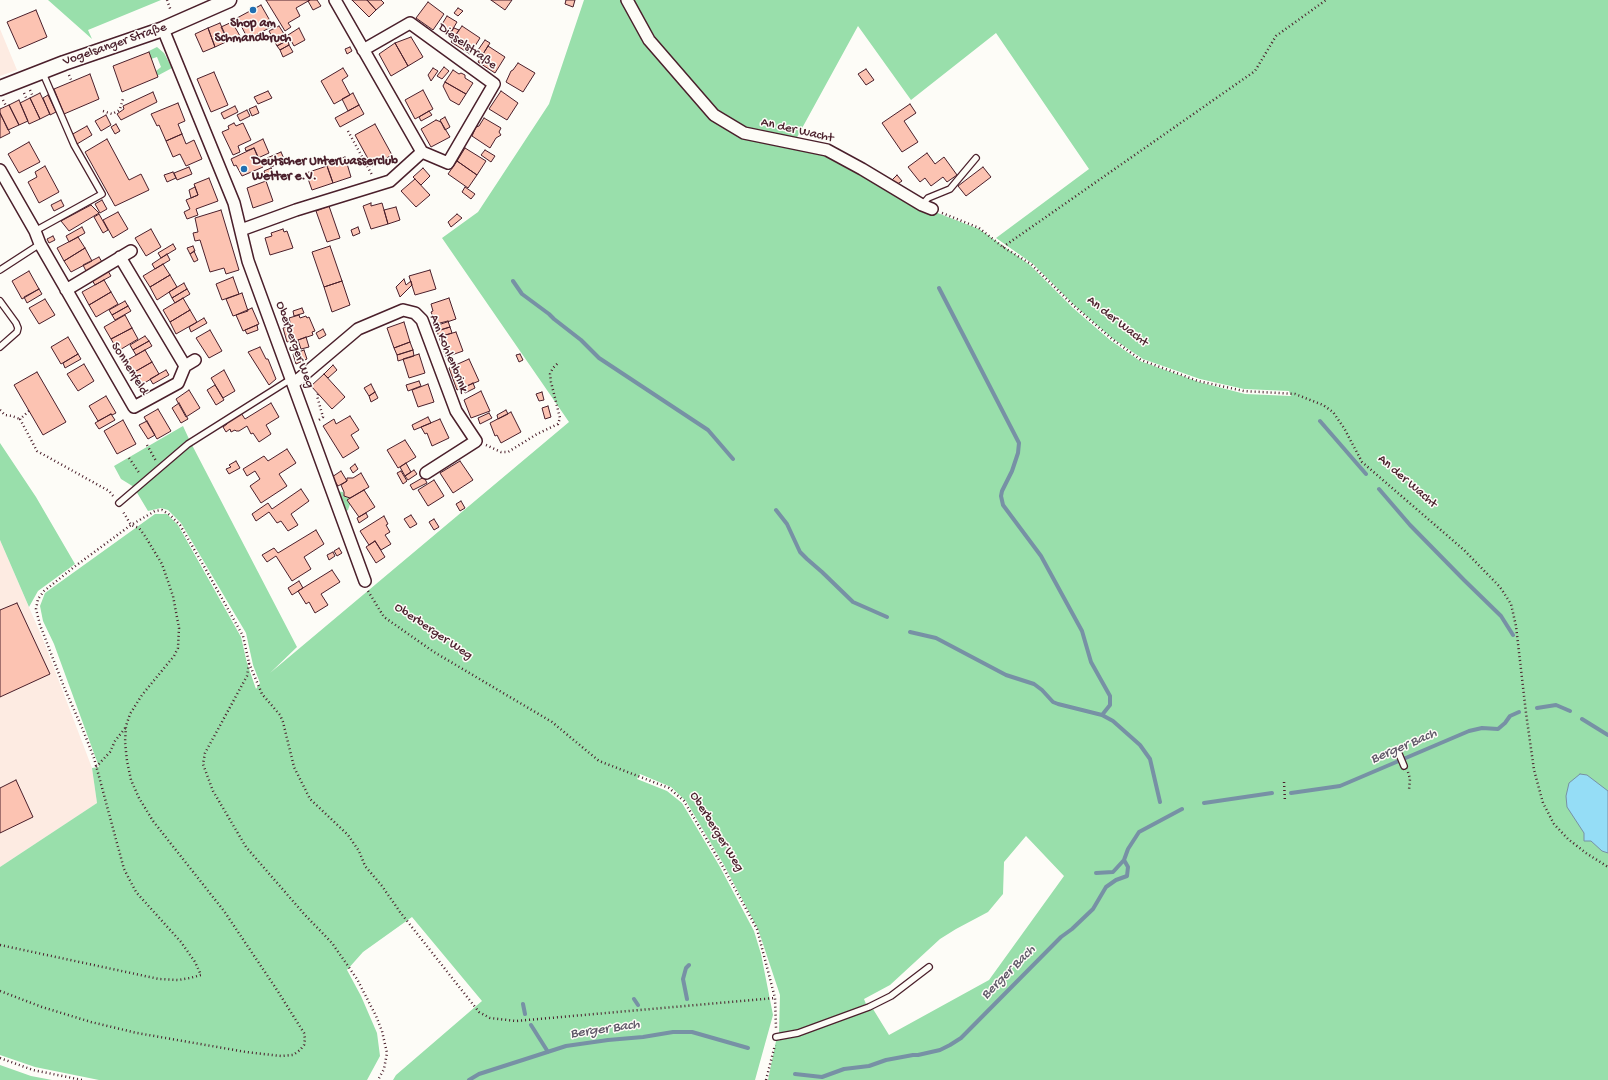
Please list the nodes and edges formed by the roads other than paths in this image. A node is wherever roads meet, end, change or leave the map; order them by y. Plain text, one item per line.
1 (229, 0) edge
2 (336, 0) edge
3 (627, 0) edge
4 (163, 29) junction
5 (363, 50) junction
6 (42, 71) junction
7 (0, 88) edge
8 (422, 152) junction
9 (976, 158) dead end
10 (0, 170) edge
11 (927, 207) joint
12 (241, 230) junction
13 (35, 232) junction
14 (40, 244) junction
15 (131, 251) dead end
16 (120, 257) junction
17 (0, 270) edge
18 (66, 290) junction
19 (0, 302) edge
20 (0, 347) edge
21 (196, 360) dead end
22 (184, 366) junction
23 (292, 382) junction
24 (426, 473) dead end
25 (119, 503) road end
26 (365, 581) road end
27 (1398, 754) dead end
28 (1404, 766) road end
29 (929, 967) dead end
30 (776, 1037) road end

1 - 4 street, Vogelsanger Straße
2 - 5 street
3 - 11 street, An der Wacht
4 - 6 street, Vogelsanger Straße
4 - 12 street, Oberberger Weg
5 - 8 street
5 - 8 street, Dieselstraße
6 - 7 street, Vogelsanger Straße
6 - 13 lane
8 - 12 street
9 - 11 lane
10 - 13 street
12 - 23 street, Oberberger Weg
13 - 14 street
14 - 17 lane
14 - 18 street, Sonnenfeld
15 - 16 street
16 - 18 street
16 - 22 street
18 - 22 street, Sonnenfeld
19 - 20 lane
21 - 22 street
23 - 24 street, Am Kohlenbrink
23 - 25 lane
23 - 26 street, Oberberger Weg
27 - 28 lane
29 - 30 lane

